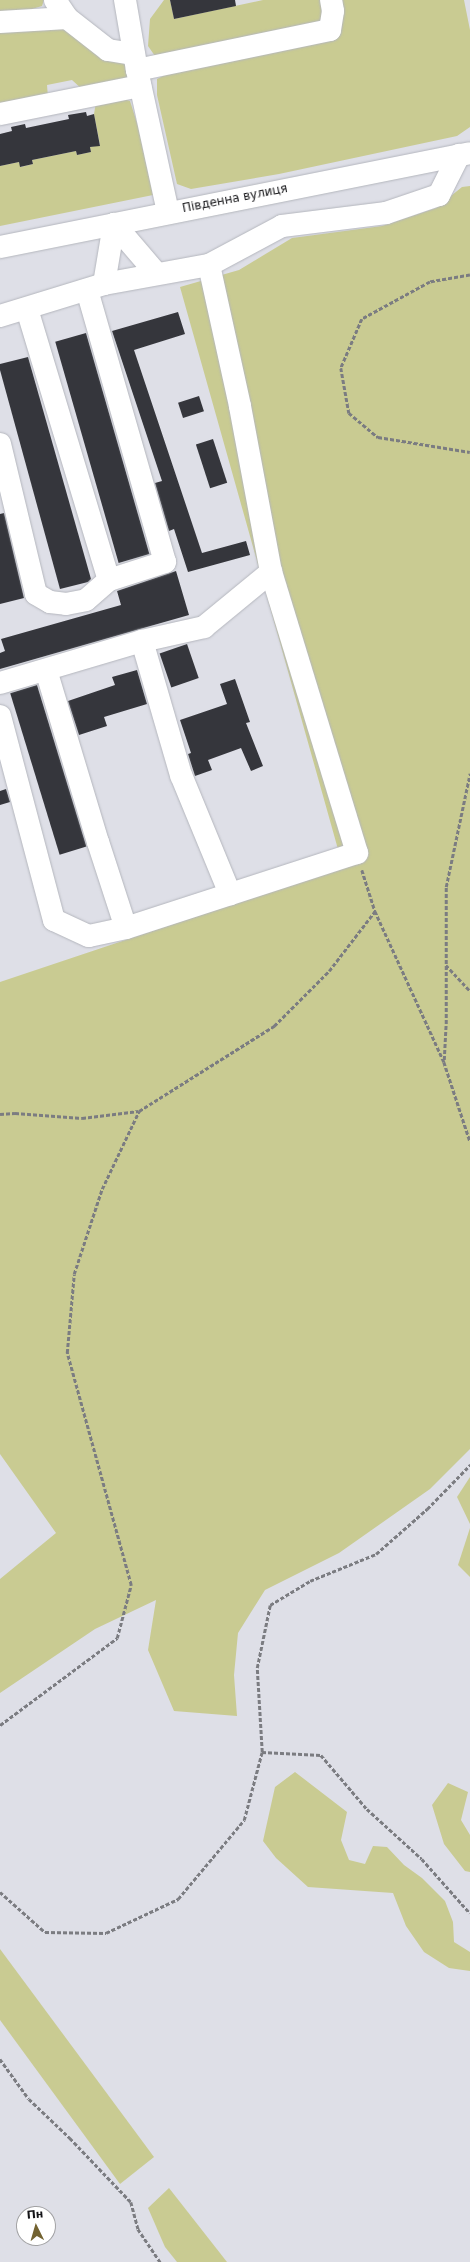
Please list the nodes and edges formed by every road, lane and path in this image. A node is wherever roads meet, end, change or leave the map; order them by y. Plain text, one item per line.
1 (55, 0) edge
2 (125, 0) edge
3 (331, 0) edge
4 (68, 18) junction
5 (0, 22) edge
6 (137, 70) junction
7 (0, 114) edge
8 (464, 154) edge
9 (168, 212) junction
10 (114, 224) junction
11 (0, 247) edge
12 (210, 265) junction
13 (156, 273) junction
14 (470, 275) edge
15 (96, 287) junction
16 (27, 310) junction
17 (0, 316) edge
18 (0, 444) edge
19 (470, 452) edge
20 (271, 572) junction
21 (109, 580) junction
22 (142, 642) junction
23 (46, 670) junction
24 (0, 683) edge
25 (0, 716) edge
26 (470, 773) edge
27 (356, 853) junction
28 (230, 894) junction
29 (375, 911) junction
30 (126, 928) junction
31 (446, 965) junction
32 (470, 991) edge
33 (444, 1062) junction
34 (139, 1111) junction
35 (0, 1114) edge
36 (470, 1141) edge
37 (470, 1465) edge
38 (0, 1724) edge
39 (262, 1752) junction
40 (0, 1892) edge
41 (470, 1913) edge
42 (0, 2059) edge
43 (160, 2262) edge

1 - 4 street
2 - 6 street
3 - 6 street
4 - 5 street
4 - 6 street
6 - 7 street
6 - 9 street
8 - 9 street, Південна вулиця
8 - 12 street
9 - 10 street, Південна вулиця
10 - 11 street, Південна вулиця
10 - 13 street
10 - 15 street
12 - 13 street
12 - 20 street
13 - 15 street
14 - 19 path
15 - 16 street
15 - 21 street
16 - 17 street
16 - 21 street
18 - 21 street
20 - 22 street
20 - 27 street
22 - 23 street
22 - 28 street
23 - 24 street
23 - 30 street
25 - 30 street
26 - 31 path
27 - 28 street
27 - 29 path
28 - 30 street
29 - 33 path
29 - 34 path
31 - 32 path
31 - 33 path
33 - 36 path
34 - 35 path
34 - 38 path
37 - 39 path
39 - 40 path
39 - 41 path
42 - 43 path

